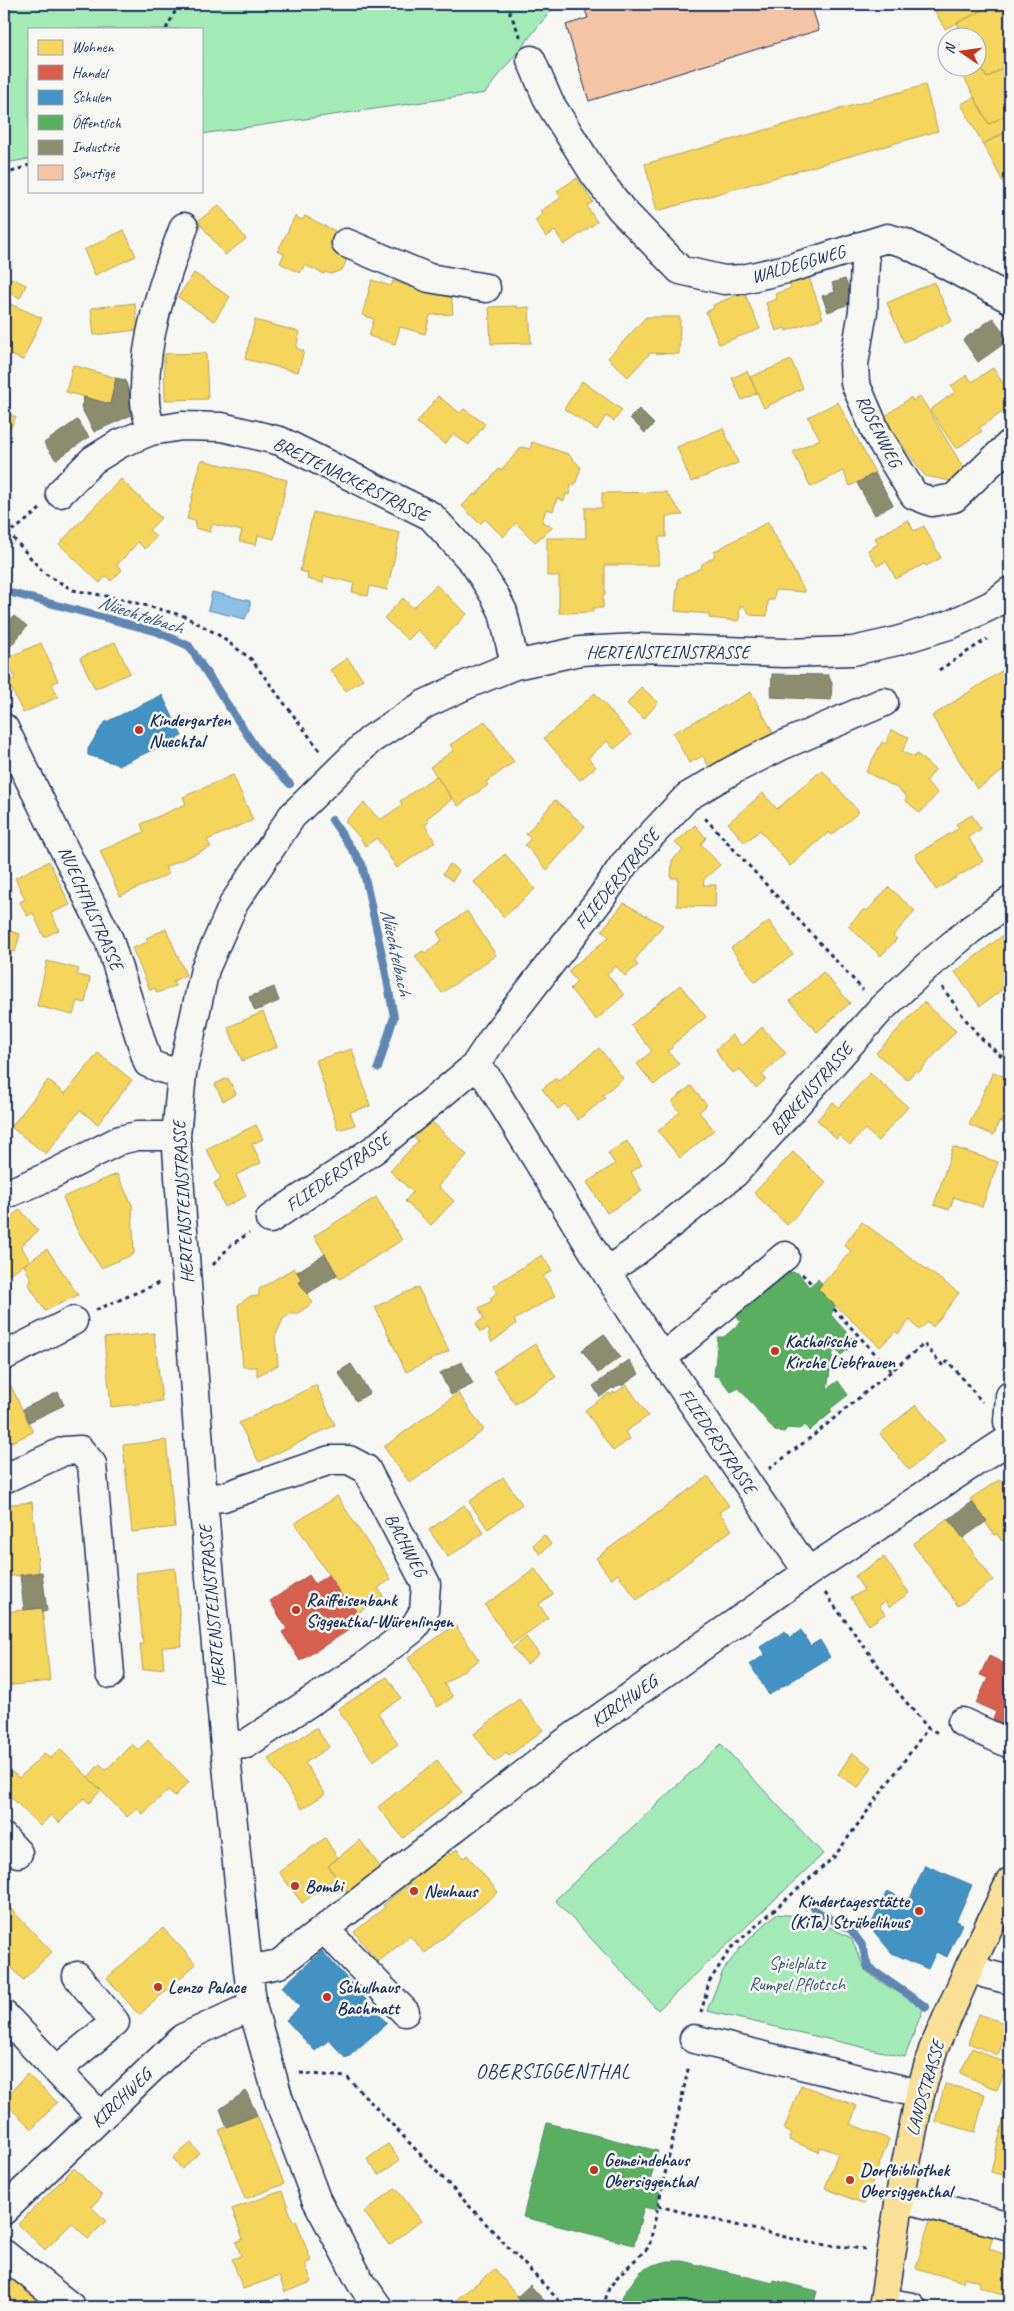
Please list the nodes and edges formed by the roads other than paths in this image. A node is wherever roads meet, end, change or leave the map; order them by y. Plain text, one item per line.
1 (531, 60) road end
2 (184, 227) dead end
3 (346, 243) dead end
4 (860, 246) junction
5 (486, 288) dead end
6 (1010, 300) edge
7 (151, 431) junction
8 (1010, 444) edge
9 (60, 493) road end
10 (1010, 591) edge
11 (515, 665) junction
12 (884, 702) dead end
13 (4, 728) edge
14 (1010, 901) edge
15 (474, 1067) junction
16 (182, 1074) junction
17 (176, 1136) junction
18 (4, 1195) edge
19 (270, 1219) road end
20 (785, 1256) dead end
21 (606, 1272) junction
22 (73, 1322) road end
23 (4, 1356) edge
24 (662, 1358) junction
25 (1010, 1396) edge
26 (1010, 1426) edge
27 (1010, 1439) edge
28 (4, 1479) edge
29 (203, 1499) junction
30 (808, 1572) junction
31 (110, 1674) dead end
32 (953, 1729) road end
33 (1010, 1744) edge
34 (224, 1746) junction
35 (1007, 1898) edge
36 (325, 1930) junction
37 (970, 1966) junction
38 (248, 1970) junction
39 (77, 1976) dead end
40 (1010, 1980) edge
41 (253, 2009) junction
42 (405, 2012) dead end
43 (4, 2015) edge
44 (694, 2039) road end
45 (57, 2070) junction
46 (920, 2094) junction
47 (101, 2117) junction
48 (899, 2199) junction
49 (4, 2210) edge
50 (1010, 2226) edge
51 (4, 2254) edge
52 (883, 2305) edge
53 (71, 2307) edge
54 (378, 2307) edge
55 (912, 2307) edge

1 - 4 street, WALDEGGWEG
2 - 7 street
3 - 5 street
4 - 6 street, WALDEGGWEG
4 - 8 street, ROSENWEG
7 - 9 street, BREITENACKERSTRASSE
7 - 11 street, BREITENACKERSTRASSE
10 - 11 street, HERTENSTEINSTRASSE
11 - 16 street, HERTENSTEINSTRASSE
12 - 15 street, FLIEDERSTRASSE
13 - 16 street, NUECHTALSTRASSE
14 - 21 street, BIRKENSTRASSE
15 - 19 street, FLIEDERSTRASSE
15 - 21 street, FLIEDERSTRASSE
16 - 17 street, HERTENSTEINSTRASSE
17 - 18 street
17 - 29 street, HERTENSTEINSTRASSE
20 - 24 street
21 - 24 street, FLIEDERSTRASSE
22 - 23 street
24 - 30 street, FLIEDERSTRASSE
25 - 26 street
27 - 30 street, KIRCHWEG
28 - 31 street
29 - 34 street, HERTENSTEINSTRASSE
29 - 34 street, BACHWEG
30 - 36 street, KIRCHWEG
32 - 33 street
34 - 38 street, HERTENSTEINSTRASSE
35 - 37 main road, LANDSTRASSE
36 - 38 street, KIRCHWEG
36 - 42 street
37 - 40 street
37 - 46 main road, LANDSTRASSE
38 - 41 street, HERTENSTEINSTRASSE
39 - 45 street
41 - 47 street, KIRCHWEG
41 - 54 street, HERTENSTEINSTRASSE
43 - 45 street
44 - 46 street
45 - 47 street
46 - 48 main road, LANDSTRASSE
47 - 49 street, KIRCHWEG
48 - 50 street
48 - 52 main road, LANDSTRASSE
51 - 53 street
52 - 55 street

